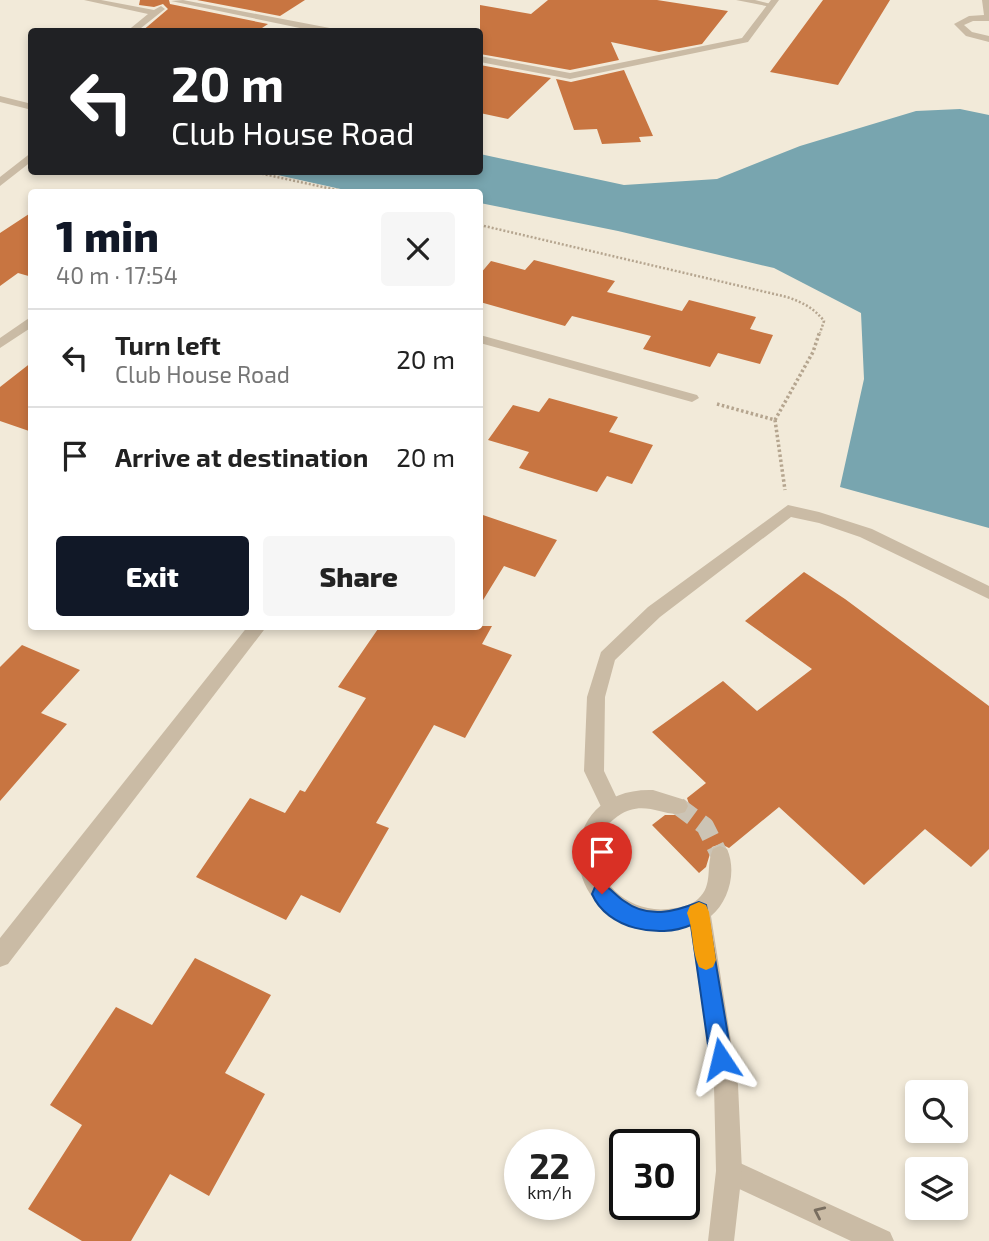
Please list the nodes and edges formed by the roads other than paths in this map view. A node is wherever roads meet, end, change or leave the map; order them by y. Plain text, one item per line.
1 (88, 0) edge
2 (740, 0) edge
3 (986, 0) edge
4 (176, 1) edge
5 (773, 3) edge
6 (155, 13) junction
7 (989, 18) edge
8 (135, 28) edge
9 (314, 28) edge
10 (989, 38) edge
11 (483, 60) edge
12 (0, 100) edge
13 (28, 106) edge
14 (28, 158) edge
15 (0, 183) edge
16 (28, 323) edge
17 (483, 342) edge
18 (0, 344) edge
19 (692, 398) road end
20 (989, 593) edge
21 (255, 630) edge
22 (678, 806) tunnel mouth
23 (612, 809) junction
24 (720, 856) tunnel mouth
25 (699, 912) junction
26 (0, 956) edge
27 (729, 1171) junction
28 (875, 1240) edge
29 (721, 1241) edge

1 - 6 street
2 - 5 street
3 - 7 street
4 - 6 street
4 - 9 street
5 - 11 street
6 - 8 street
7 - 10 street
12 - 13 street
14 - 15 street
16 - 18 street
17 - 19 street
20 - 23 street
21 - 26 street
22 - 23 street
23 - 25 street
24 - 25 street
25 - 27 street
28 -> 27 street
27 - 29 street

